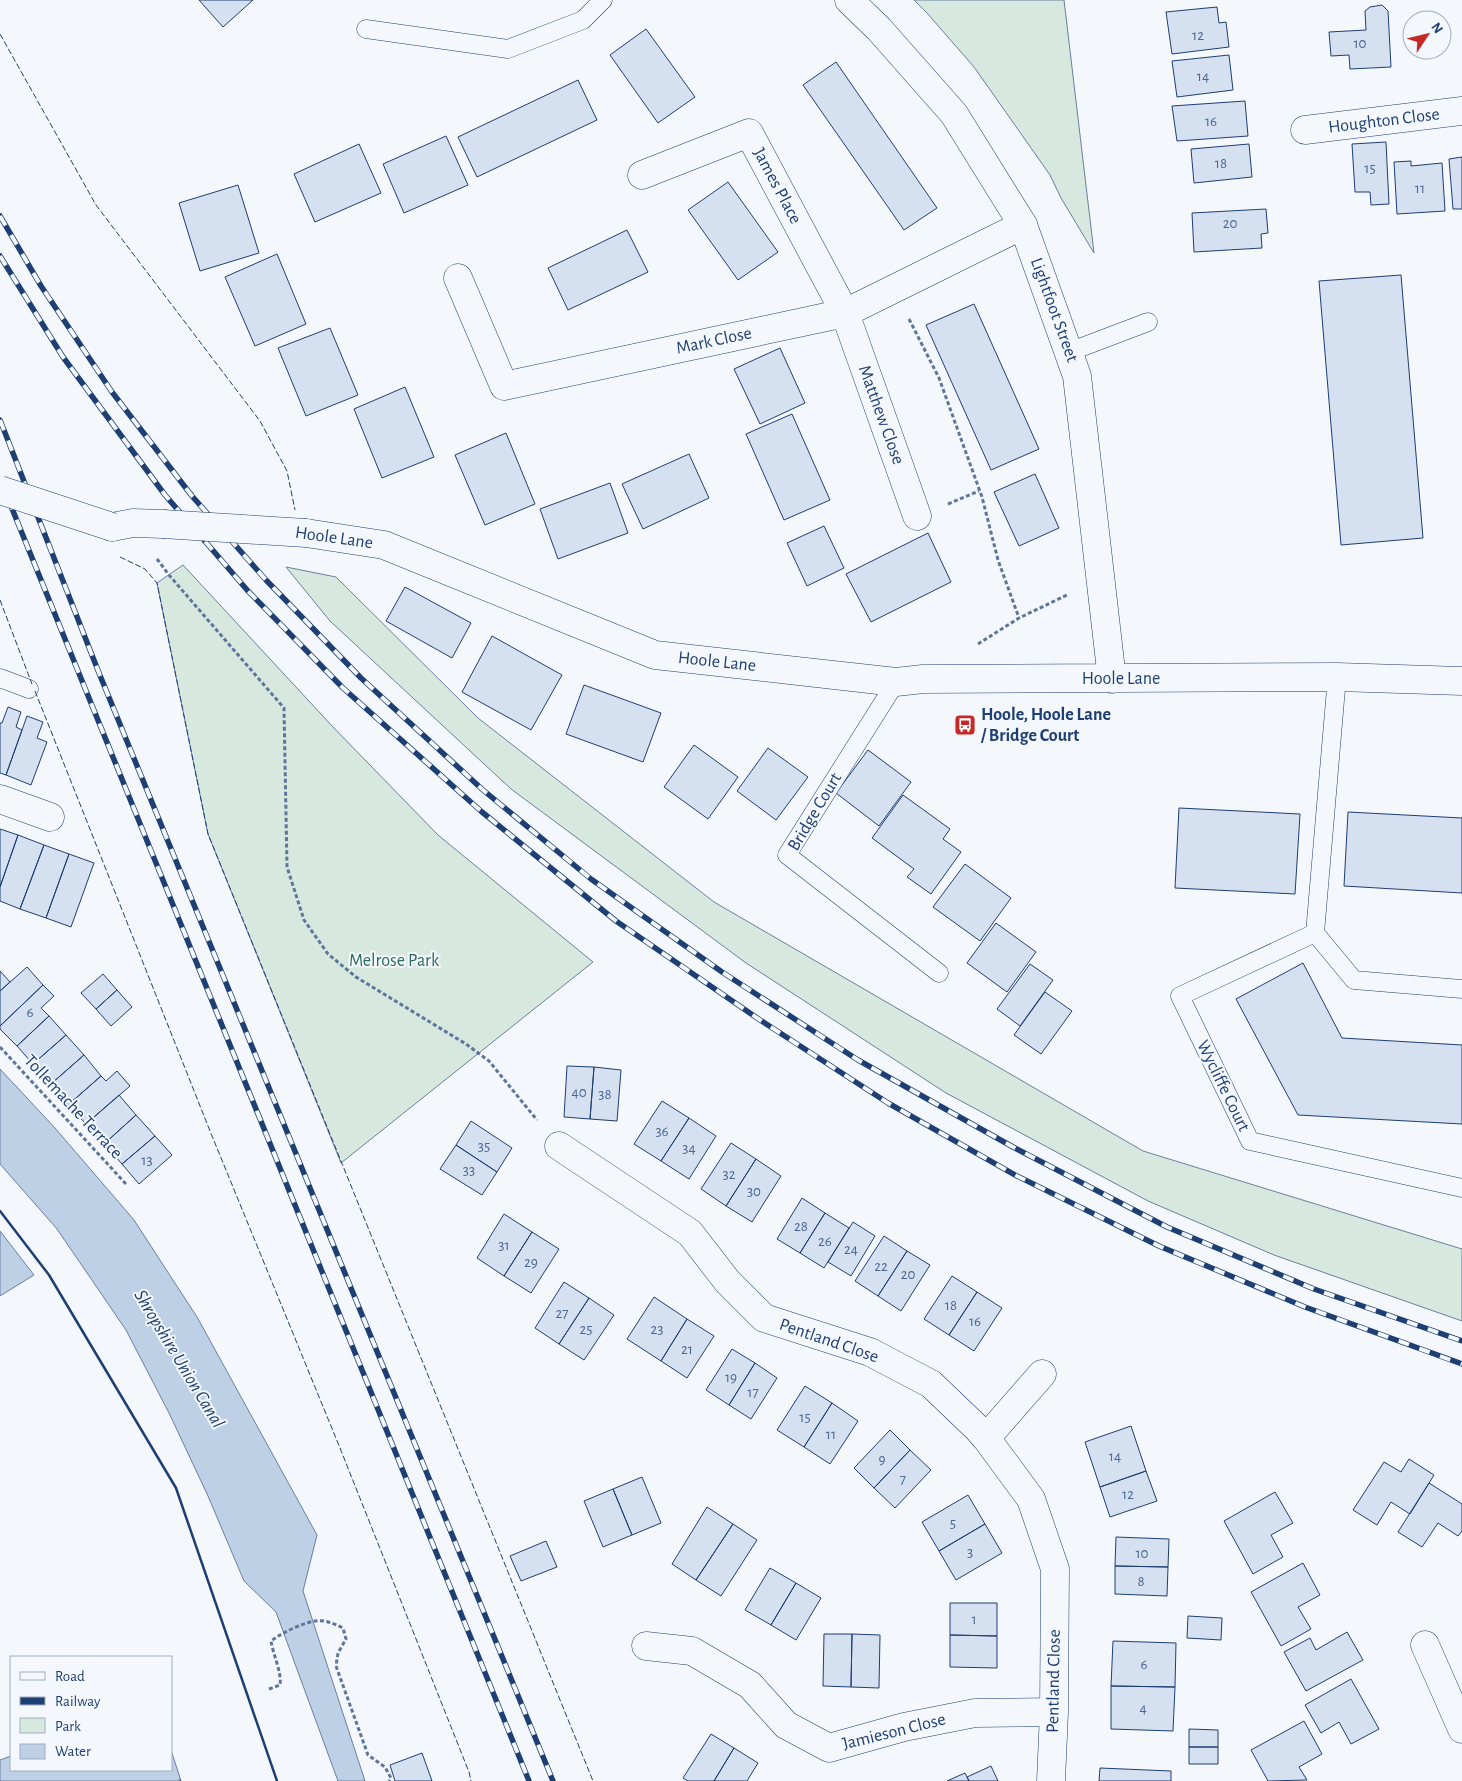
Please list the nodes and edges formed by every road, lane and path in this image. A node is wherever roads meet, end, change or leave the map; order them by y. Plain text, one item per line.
1 (603, 0) edge
2 (849, 0) edge
3 (366, 28) dead end
4 (1462, 111) edge
5 (1305, 130) dead end
6 (642, 175) dead end
7 (1024, 225) junction
8 (458, 278) dead end
9 (894, 289) junction
10 (845, 313) junction
11 (1148, 322) dead end
12 (1069, 352) junction
13 (0, 490) edge
14 (917, 516) dead end
15 (122, 525) junction
16 (1101, 580) junction
17 (1019, 618) junction
18 (971, 648) dead end
19 (1337, 677) junction
20 (0, 678) edge
21 (1112, 679) junction
22 (1462, 681) edge
23 (896, 682) junction
24 (29, 689) dead end
25 (0, 799) edge
26 (50, 817) dead end
27 (1315, 933) junction
28 (940, 973) dead end
29 (1462, 989) edge
30 (0, 1048) edge
31 (559, 1146) joint
32 (126, 1184) dead end
33 (1462, 1188) edge
34 (1042, 1374) dead end
35 (986, 1438) junction
36 (1425, 1645) dead end
37 (646, 1646) dead end
38 (269, 1689) dead end
39 (1054, 1712) junction
40 (1462, 1729) edge
41 (389, 1781) edge
42 (1051, 1781) edge

1 - 3 lane
2 - 7 street, Lightfoot Street
4 - 5 street, Houghton Close
6 - 10 street, James Place
7 - 9 street, Mark Close
7 - 12 street, Lightfoot Street
8 - 10 street, Mark Close
9 - 10 street, Mark Close
9 - 17 path
10 - 14 street, Matthew Close
11 - 12 lane
12 - 16 street, Lightfoot Street
13 - 15 street, Hoole Lane, bridge
15 - 23 street, Hoole Lane, bridge
15 - 31 path
16 - 17 path
16 - 21 street, Lightfoot Street
17 - 18 path
19 - 21 street, Hoole Lane
19 - 22 street, Hoole Lane
19 - 27 lane
20 - 24 lane
21 - 23 street, Hoole Lane
23 - 28 lane, Bridge Court
25 - 26 street
27 - 29 lane
27 - 33 lane, Wycliffe Court
30 - 32 path, Tollemache Terrace
31 - 35 street, Pentland Close
34 - 35 street
35 - 39 street, Pentland Close
36 - 40 street
37 - 39 street, Jamieson Close
38 - 41 path
39 - 42 street, Pentland Close

